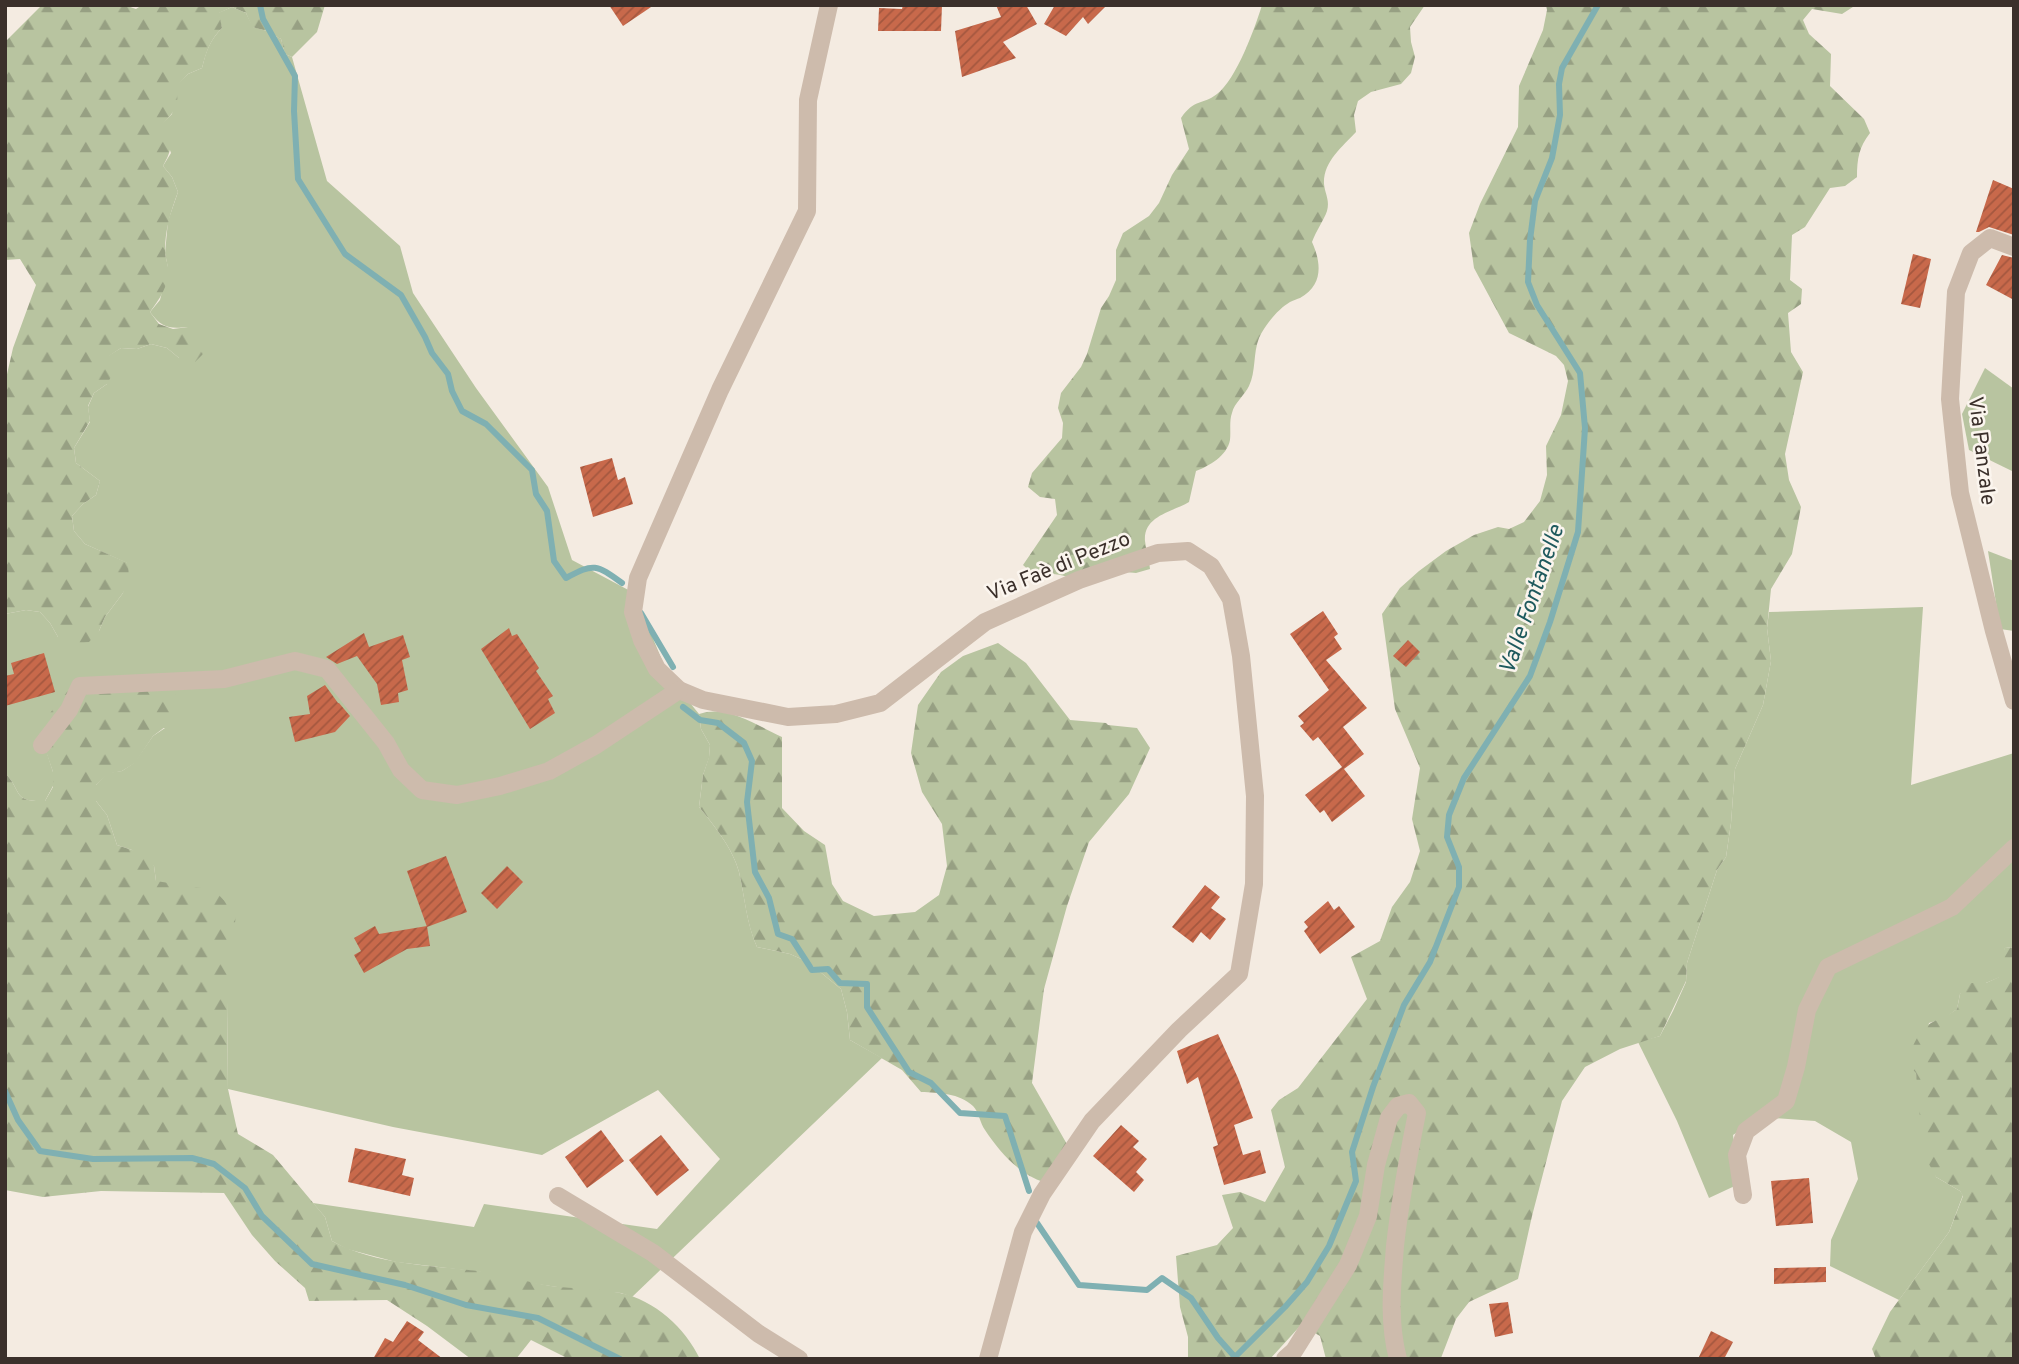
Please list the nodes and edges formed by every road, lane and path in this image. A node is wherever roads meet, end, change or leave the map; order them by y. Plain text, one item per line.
1 (829, 5) edge
2 (2014, 247) edge
3 (679, 690) junction
4 (2014, 701) edge
5 (42, 745) dead end
6 (2014, 848) edge
7 (1743, 1195) dead end
8 (558, 1196) dead end
9 (799, 1359) edge
10 (988, 1359) edge
11 (1285, 1359) edge
12 (1398, 1359) edge

1 - 3 street, Via Faè di Pezzo
2 - 4 street, Via Panzale
3 - 5 street
3 - 10 street, Via Faè di Pezzo
6 - 7 street
8 - 9 street
11 - 12 street

